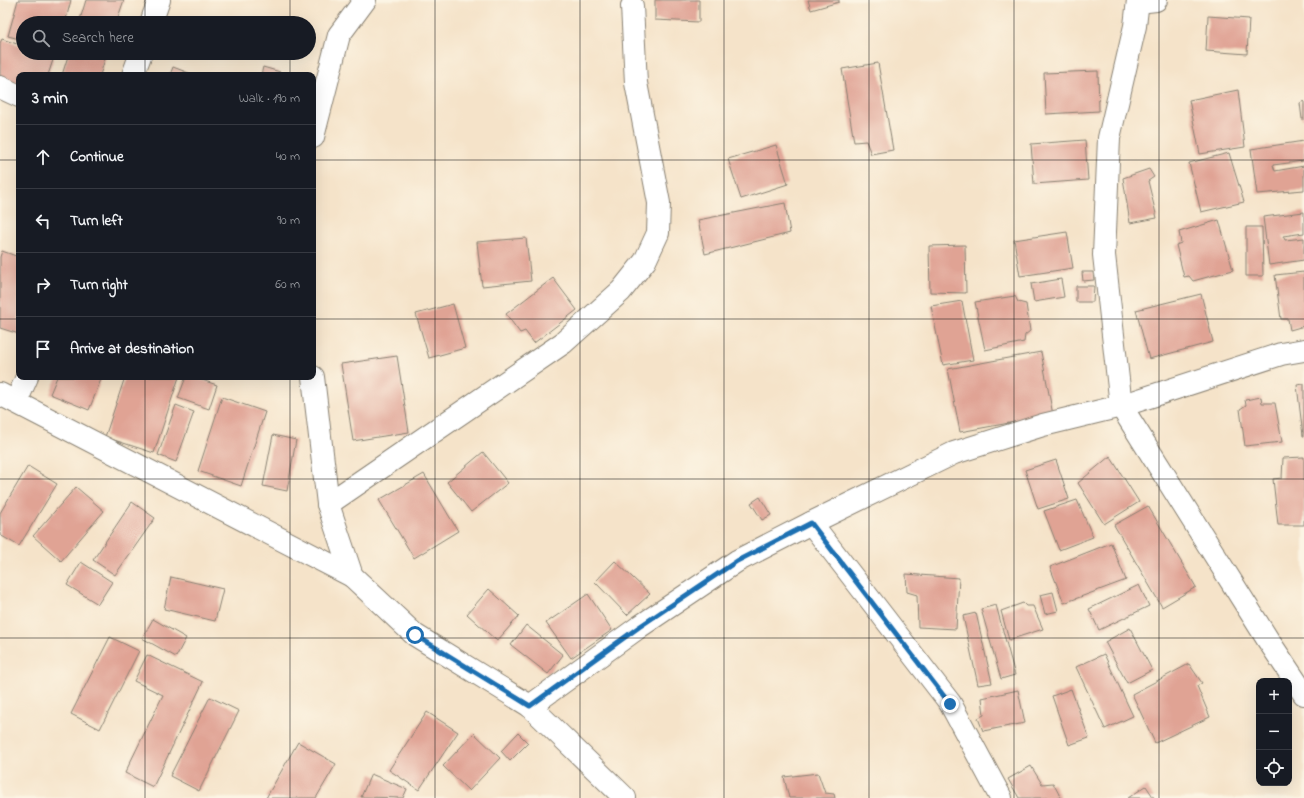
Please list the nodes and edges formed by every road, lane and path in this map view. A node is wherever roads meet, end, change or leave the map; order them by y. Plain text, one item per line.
1 (160, 0) edge
2 (365, 0) edge
3 (1144, 1) edge
4 (632, 6) dead end
5 (154, 16) edge
6 (139, 60) edge
7 (135, 72) edge
8 (0, 87) edge
9 (16, 95) edge
10 (316, 124) edge
11 (1304, 350) edge
12 (24, 380) edge
13 (313, 380) edge
14 (8, 398) edge
15 (1121, 406) junction
16 (328, 504) junction
17 (811, 523) junction
18 (352, 576) junction
19 (1304, 694) edge
20 (530, 706) junction
21 (625, 798) edge
22 (1001, 798) edge

1 - 5 street
2 - 10 street
3 - 15 street
4 - 16 street
6 - 7 street
8 - 9 street
11 - 15 street
12 - 14 street
13 - 16 street
14 - 18 street
15 - 17 street
15 - 19 street
16 - 18 street
17 - 20 street
17 - 22 street
18 - 20 street
20 - 21 street

